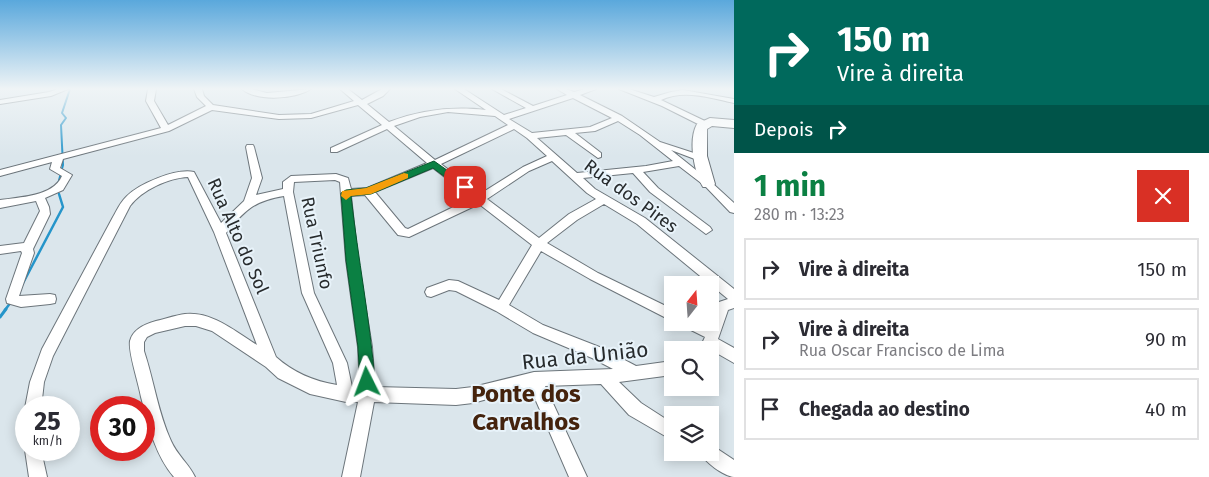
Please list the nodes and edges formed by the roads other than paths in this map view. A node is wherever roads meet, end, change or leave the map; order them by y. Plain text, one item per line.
1 (156, 111) edge
2 (204, 111) edge
3 (236, 111) edge
4 (331, 111) edge
5 (370, 111) edge
6 (439, 111) edge
7 (457, 111) edge
8 (493, 111) edge
9 (519, 111) edge
10 (606, 111) edge
11 (677, 111) edge
12 (500, 116) junction
13 (619, 118) junction
14 (704, 124) junction
15 (734, 124) edge
16 (389, 126) junction
17 (514, 126) junction
18 (166, 129) junction
19 (568, 132) junction
20 (530, 136) junction
21 (655, 142) junction
22 (250, 147) dead end
23 (334, 150) dead end
24 (598, 155) dead end
25 (553, 157) junction
26 (62, 158) junction
27 (700, 158) junction
28 (680, 163) junction
29 (434, 164) junction
30 (635, 170) junction
31 (0, 173) edge
32 (574, 176) junction
33 (708, 184) junction
34 (345, 187) junction
35 (368, 191) junction
36 (288, 192) junction
37 (38, 197) junction
38 (480, 199) junction
39 (604, 199) junction
40 (249, 201) junction
41 (0, 204) edge
42 (734, 209) edge
43 (706, 230) dead end
44 (220, 232) junction
45 (539, 244) junction
46 (27, 249) junction
47 (0, 250) edge
48 (431, 292) dead end
49 (734, 297) edge
50 (50, 300) dead end
51 (734, 303) edge
52 (501, 307) junction
53 (664, 311) edge
54 (697, 331) edge
55 (708, 341) edge
56 (709, 341) edge
57 (719, 348) edge
58 (734, 356) edge
59 (271, 362) junction
60 (664, 369) edge
61 (637, 373) junction
62 (604, 377) junction
63 (534, 379) junction
64 (368, 393) junction
65 (346, 394) junction
66 (35, 396) edge
67 (664, 427) edge
68 (719, 460) edge
69 (35, 461) edge
70 (734, 470) edge
71 (38, 477) edge
72 (186, 477) edge
73 (351, 477) edge
74 (578, 477) edge

1 - 18 street
2 - 18 street
3 - 4 street
5 - 16 street
6 - 16 street
7 - 12 street
8 - 12 street, Rua dos Pires
9 - 12 street
10 - 13 street
11 - 14 street
12 - 17 street, Rua dos Pires
13 - 19 street
13 - 21 street
14 - 15 street
14 - 27 street
16 - 23 street
16 - 29 street
17 - 20 street, Rua dos Pires
17 - 29 street
18 - 26 street
19 - 20 street
19 - 24 street
20 - 25 street, Rua dos Pires
21 - 27 street
21 - 28 street
22 - 40 street
25 - 32 street, Rua dos Pires
25 - 38 street
26 - 31 street
26 - 37 street
27 - 33 street
28 - 30 street
28 - 33 street
29 - 35 street
29 - 38 street
30 - 32 street
30 - 43 street
32 - 39 street, Rua dos Pires
33 - 42 street
34 - 35 street
34 - 36 street, Rua Triunfo
34 - 64 street
35 - 38 street
36 - 40 street
36 - 65 street, Rua Triunfo
37 - 41 street
37 - 46 street
38 - 45 street
39 - 45 street
39 - 49 street, Rua dos Pires
40 - 44 street
44 - 59 street, Rua Alto do Sol
44 - 66 street, Rua Alto do Sol
45 - 52 street
45 - 53 street
46 - 47 street
46 - 50 street
48 - 52 street
51 - 56 street
52 - 61 street
54 - 55 street
57 - 58 street
59 - 65 street, Rua da União
59 - 72 street, Rua da União
60 - 61 street, Rua da União
61 - 62 street, Rua da União
62 - 63 street, Rua da União
62 - 67 street
63 - 64 street, Rua da União
63 - 74 street
64 - 65 street, Rua da União
64 - 73 street
68 - 70 street
69 - 71 street

